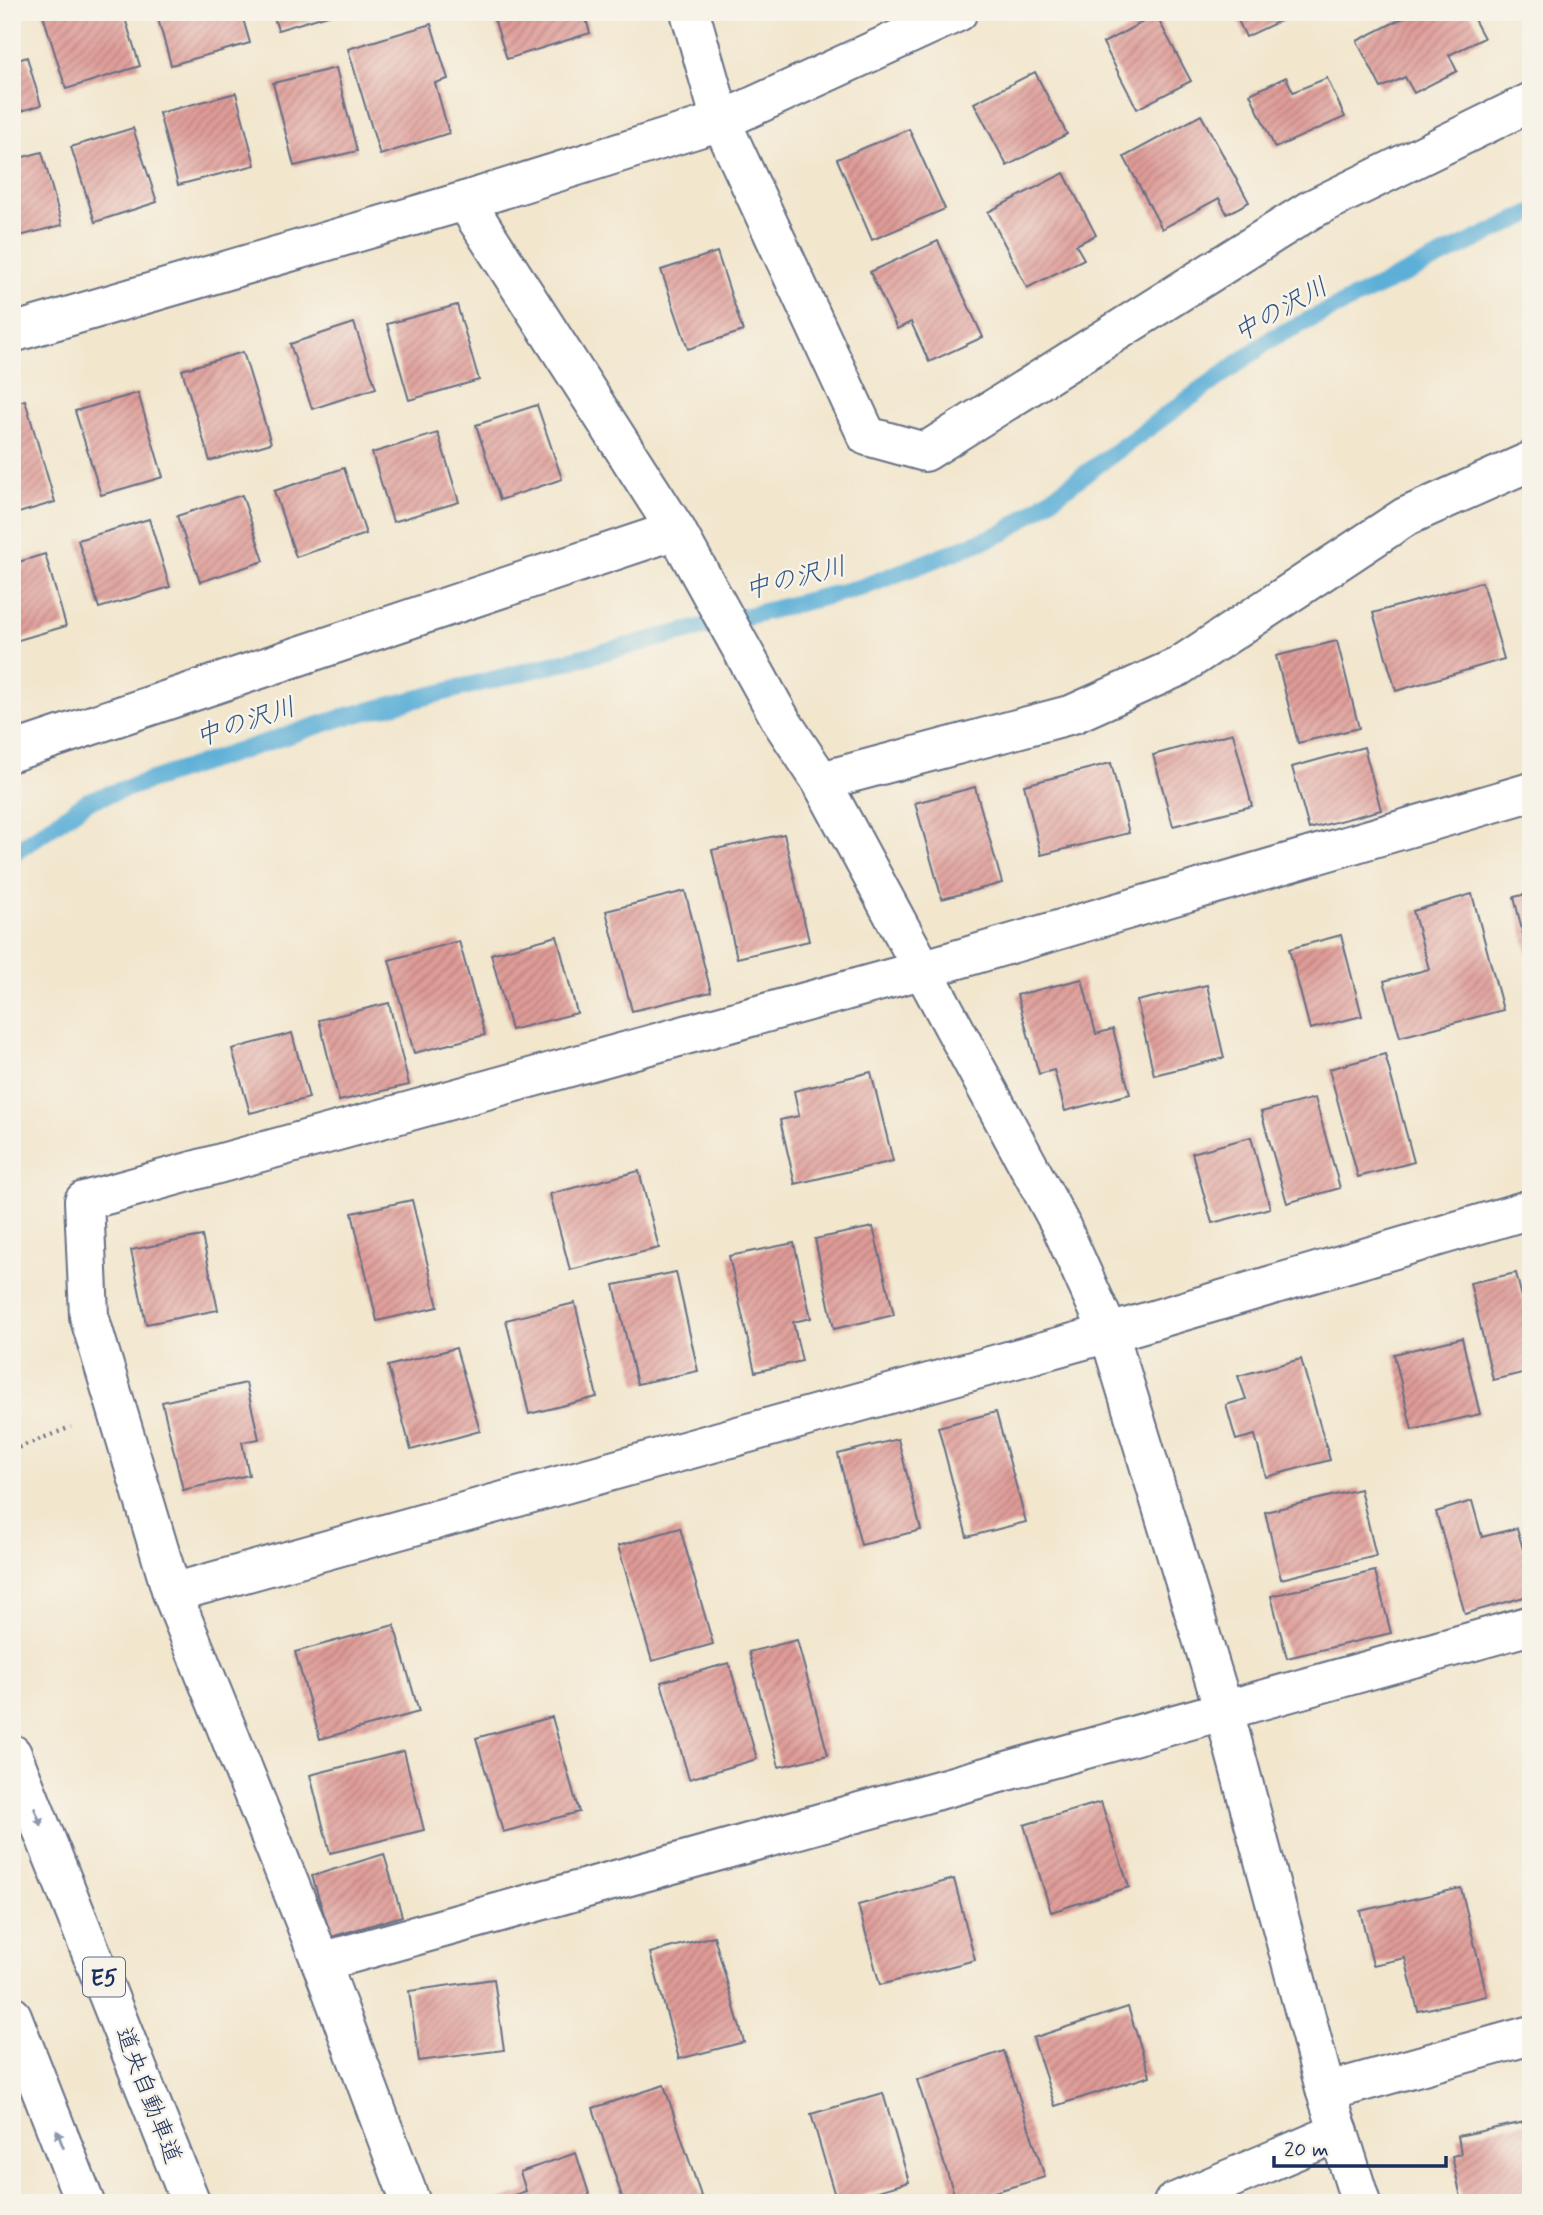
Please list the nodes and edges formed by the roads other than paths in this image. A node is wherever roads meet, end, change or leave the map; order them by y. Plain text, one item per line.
1 (690, 12) edge
2 (958, 12) edge
3 (1531, 102) edge
4 (721, 121) junction
5 (465, 201) junction
6 (12, 333) edge
7 (1531, 461) edge
8 (676, 530) junction
9 (12, 752) edge
10 (821, 782) junction
11 (1531, 792) edge
12 (921, 970) junction
13 (1531, 1209) edge
14 (1108, 1333) junction
15 (172, 1594) junction
16 (1531, 1625) edge
17 (1224, 1711) junction
18 (12, 1754) edge
19 (321, 1962) junction
20 (12, 2016) edge
21 (1531, 2035) edge
22 (1326, 2092) junction
23 (1339, 2132) junction
24 (85, 2203) edge
25 (191, 2203) edge
26 (411, 2203) edge
27 (1173, 2203) edge
28 (1361, 2203) edge

1 - 4 main road
2 - 4 main road
3 - 4 main road
4 - 5 main road
5 - 6 main road
5 - 8 main road
7 - 10 main road
8 - 9 main road
8 - 10 main road
10 - 12 main road
11 - 12 main road
12 - 14 main road
12 - 15 main road
13 - 14 main road
14 - 15 main road
14 - 17 main road
15 - 19 main road
16 - 17 main road
17 - 19 main road
17 - 22 main road
18 -> 25 main road, 道央自動車道 / E5
19 - 26 main road
24 -> 20 main road
21 - 22 main road
22 - 23 main road
23 - 27 main road
23 - 28 main road

